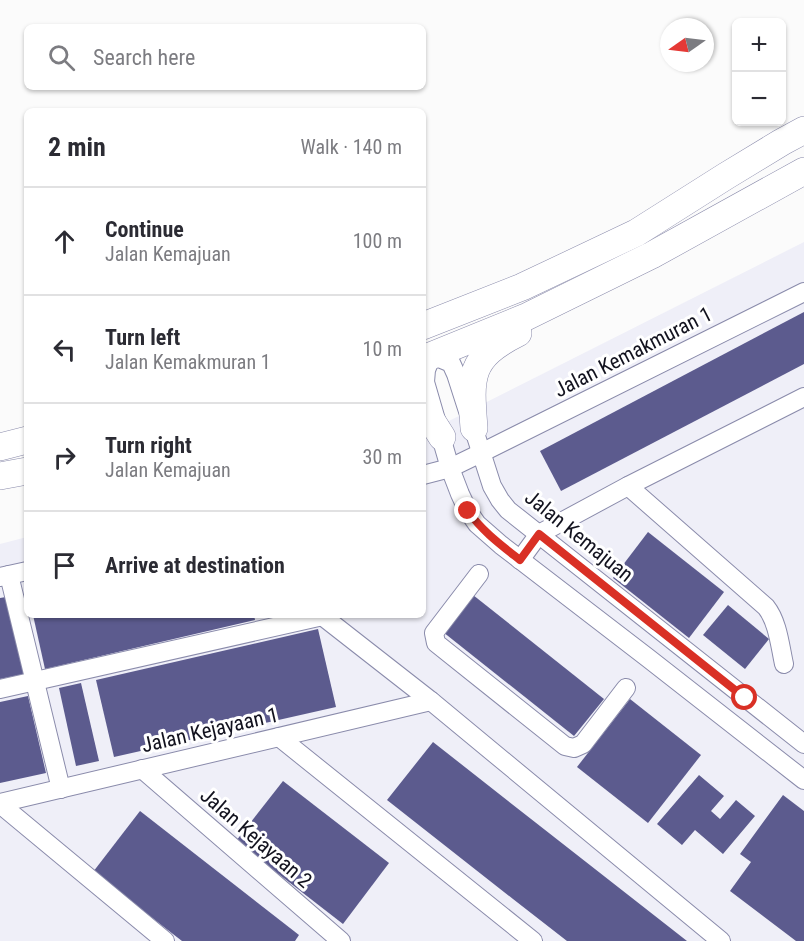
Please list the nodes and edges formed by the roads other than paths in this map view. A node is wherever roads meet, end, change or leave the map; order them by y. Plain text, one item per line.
1 (804, 130) edge
2 (804, 171) edge
3 (636, 233) junction
4 (652, 255) junction
5 (804, 292) edge
6 (426, 325) edge
7 (426, 355) edge
8 (426, 385) edge
9 (804, 397) edge
10 (426, 412) edge
11 (442, 437) junction
12 (478, 440) junction
13 (24, 441) edge
14 (0, 447) edge
15 (450, 468) junction
16 (24, 472) edge
17 (426, 474) edge
18 (0, 476) edge
19 (628, 486) junction
20 (539, 534) junction
21 (520, 560) junction
22 (24, 572) edge
23 (479, 574) dead end
24 (4, 576) edge
25 (313, 618) edge
26 (325, 618) edge
27 (784, 664) dead end
28 (34, 681) junction
29 (626, 688) dead end
30 (0, 689) edge
31 (431, 701) junction
32 (279, 737) junction
33 (804, 744) edge
34 (142, 769) junction
35 (804, 780) edge
36 (61, 789) junction
37 (0, 804) edge
38 (165, 941) edge
39 (341, 941) edge
40 (533, 941) edge
41 (721, 941) edge

1 - 3 highway
2 - 4 highway
3 - 6 highway
3 - 7 highway
4 - 7 highway
4 - 12 highway
5 - 12 street, Jalan Kemakmuran 1
7 - 12 street, Jalan Kemajuan
8 - 11 street
9 - 19 street
10 - 11 highway
11 - 15 street
12 - 15 street, Jalan Kemakmuran 1
12 - 20 street, Jalan Kemajuan
13 - 14 highway
15 - 17 street, Jalan Kemakmuran 1
15 - 21 street
16 - 18 highway
19 - 20 street
19 - 27 street
20 - 21 street
20 - 33 street, Jalan Kemajuan
21 - 35 street
22 - 24 street
23 - 29 street
24 - 28 street
25 - 28 street
26 - 31 street
28 - 30 street
28 - 36 street
31 - 32 street, Jalan Kejayaan 1
31 - 41 street
32 - 34 street, Jalan Kejayaan 1
32 - 40 street
34 - 36 street, Jalan Kejayaan 1
34 - 39 street, Jalan Kejayaan 2
36 - 37 street, Jalan Kejayaan 1
37 - 38 street

